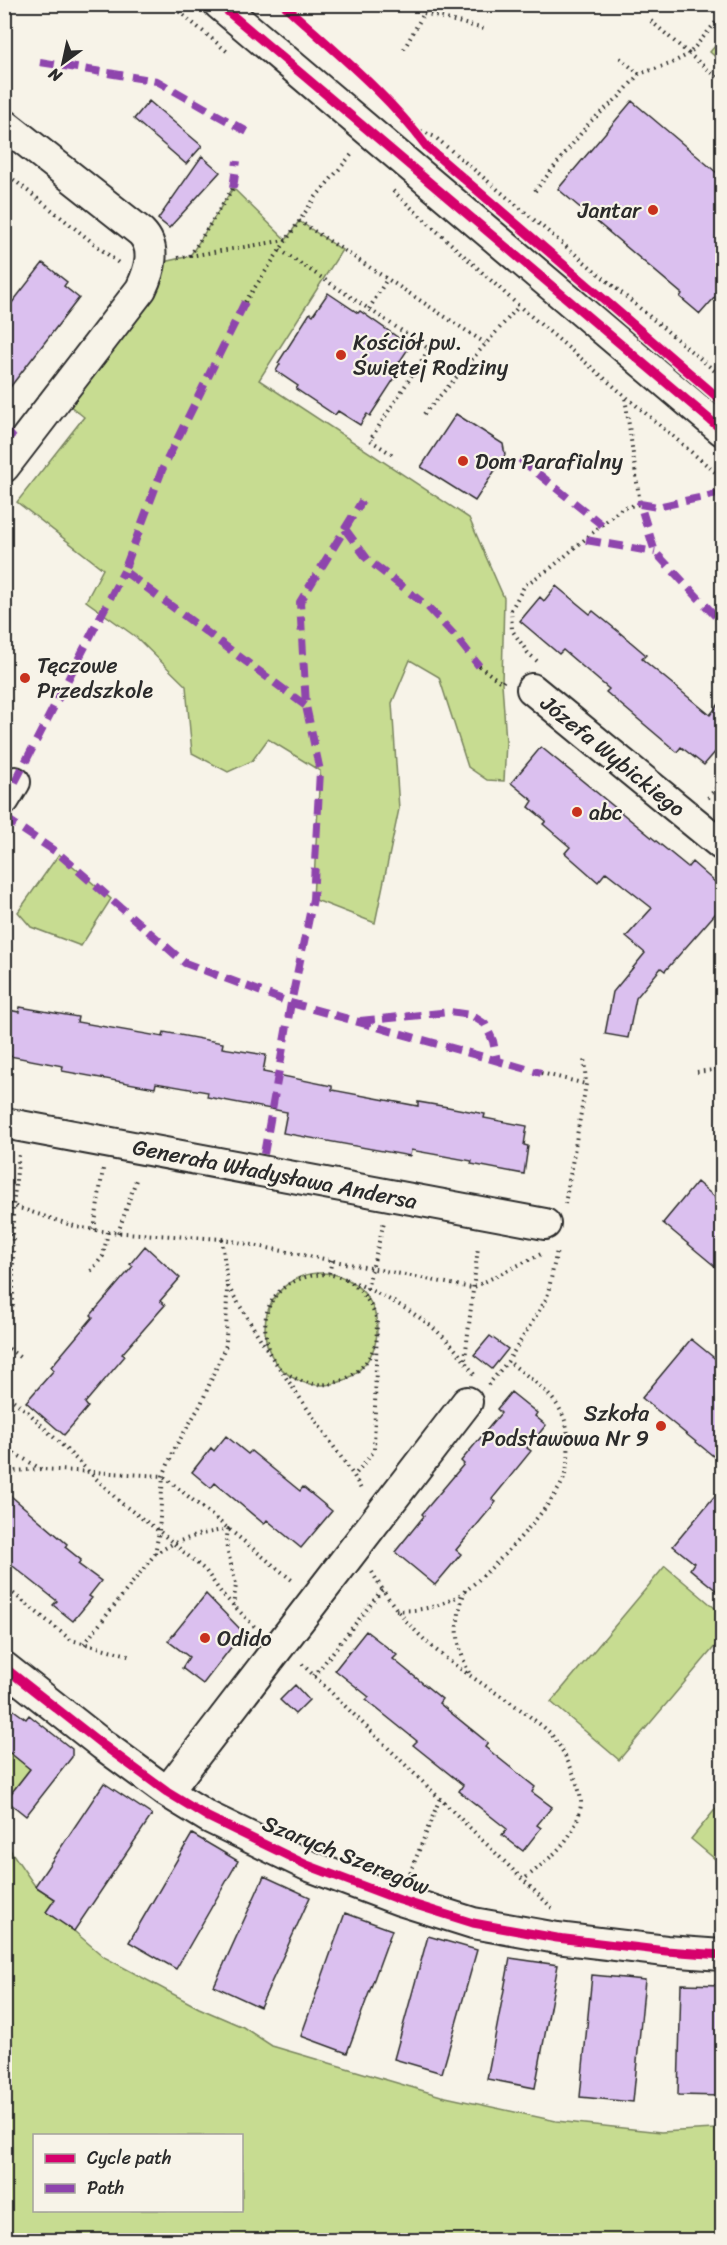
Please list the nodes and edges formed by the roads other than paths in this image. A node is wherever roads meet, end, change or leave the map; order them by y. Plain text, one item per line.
1 (219, 4) edge
2 (4, 124) edge
3 (723, 430) edge
4 (4, 468) edge
5 (539, 678) road end
6 (723, 845) edge
7 (13, 1125) edge
8 (552, 1235) road end
9 (472, 1391) road end
10 (4, 1667) edge
11 (166, 1792) junction
12 (723, 1955) edge

1 - 3 street
2 - 4 street
5 - 6 street, Józefa Wybickiego
7 - 8 street, Generała Władysława Andersa
9 - 11 street
10 - 11 street, Szarych Szeregów
11 - 12 street, Szarych Szeregów

